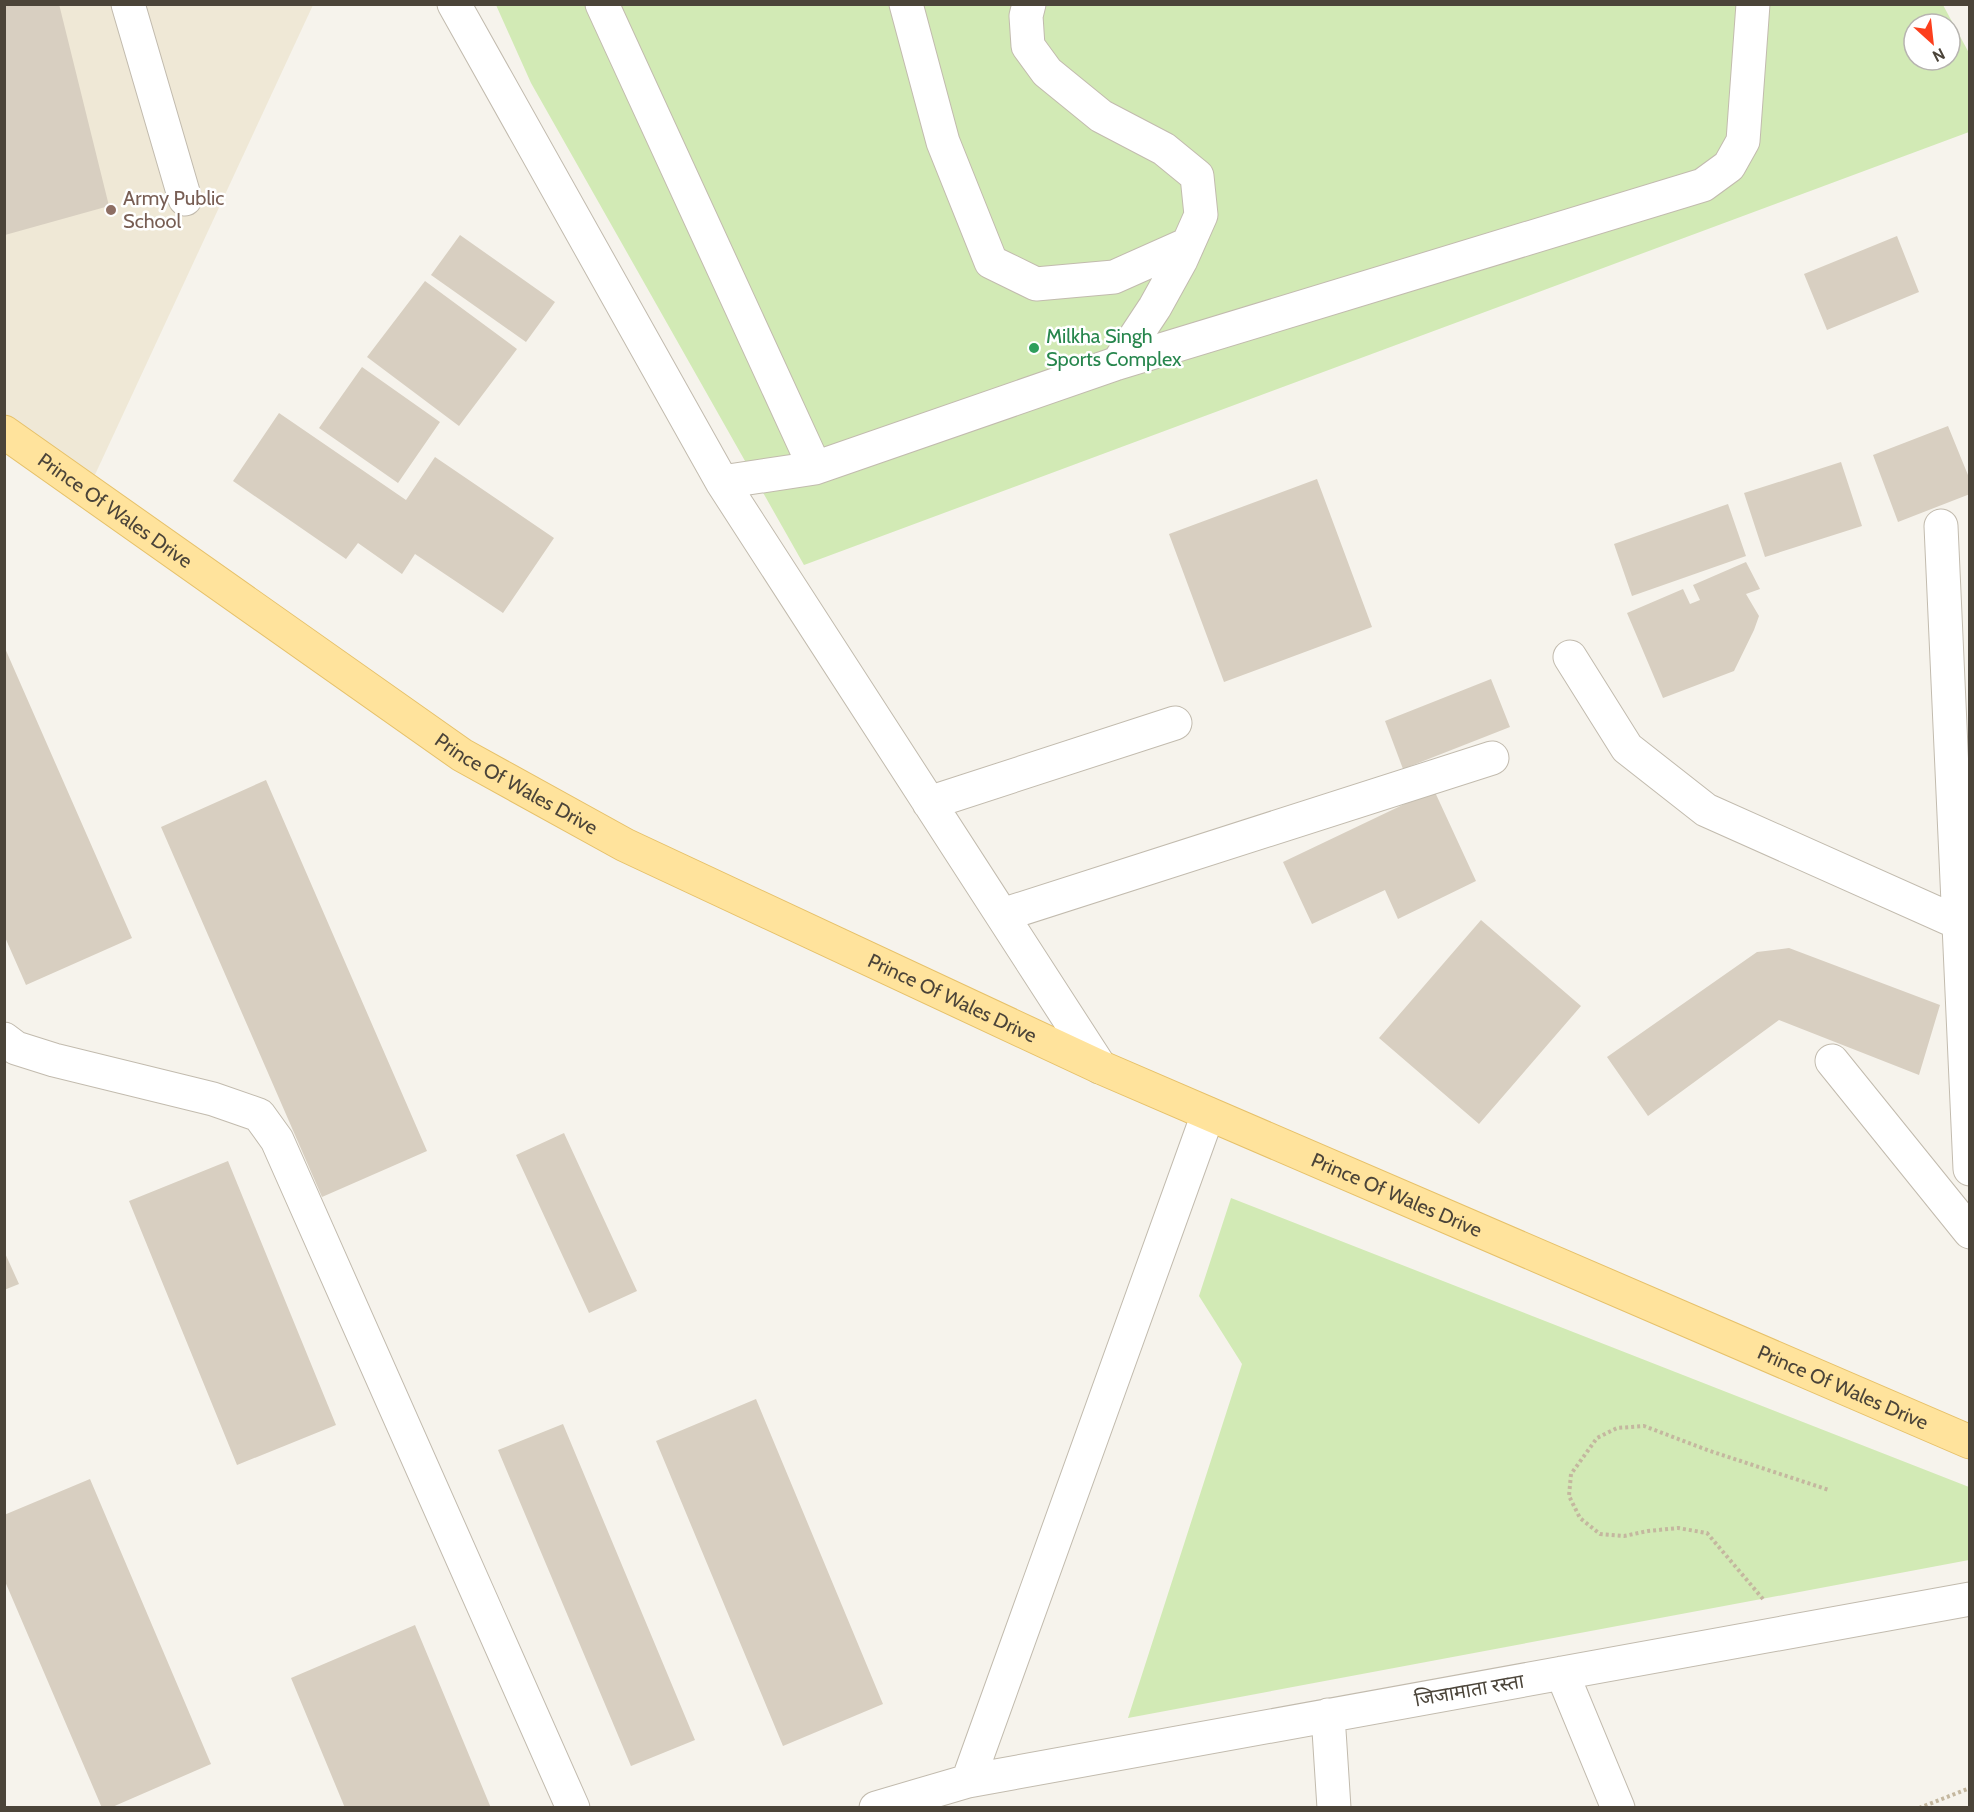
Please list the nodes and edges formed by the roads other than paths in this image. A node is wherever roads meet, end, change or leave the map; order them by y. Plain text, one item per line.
1 (128, 4) edge
2 (454, 4) edge
3 (602, 4) edge
4 (906, 4) edge
5 (1029, 4) edge
6 (1753, 4) edge
7 (185, 199) dead end
8 (1188, 244) junction
9 (1118, 363) junction
10 (4, 432) edge
11 (815, 468) junction
12 (722, 482) junction
13 (1941, 526) dead end
14 (1570, 657) dead end
15 (1175, 723) dead end
16 (1492, 759) dead end
17 (929, 803) junction
18 (1002, 915) junction
19 (1959, 923) junction
20 (4, 1039) edge
21 (1832, 1061) dead end
22 (1100, 1067) junction
23 (1208, 1114) junction
24 (1970, 1169) edge
25 (1970, 1232) edge
26 (1970, 1442) edge
27 (1970, 1599) edge
28 (1562, 1673) junction
29 (1328, 1715) junction
30 (968, 1781) junction
31 (897, 1805) edge
32 (573, 1808) edge
33 (1334, 1808) edge
34 (1618, 1808) edge

1 - 7 street
2 - 12 street
3 - 11 street
4 - 8 street
5 - 8 street
6 - 9 street
8 - 9 street
9 - 11 street
10 - 22 main road, Prince Of Wales Drive
11 - 12 street
12 - 17 street
13 - 19 street
14 - 19 street
15 - 17 street
16 - 18 street
17 - 18 street
18 - 22 street
19 - 24 street
20 - 32 street
21 - 25 street
22 - 23 main road, Prince Of Wales Drive
23 - 26 main road, Prince Of Wales Drive
23 - 30 street
27 - 28 street, जिजामाता रस्ता
28 - 29 street, जिजामाता रस्ता
28 - 34 street
29 - 30 street, जिजामाता रस्ता
29 - 33 street
30 - 31 street, जिजामाता रस्ता

